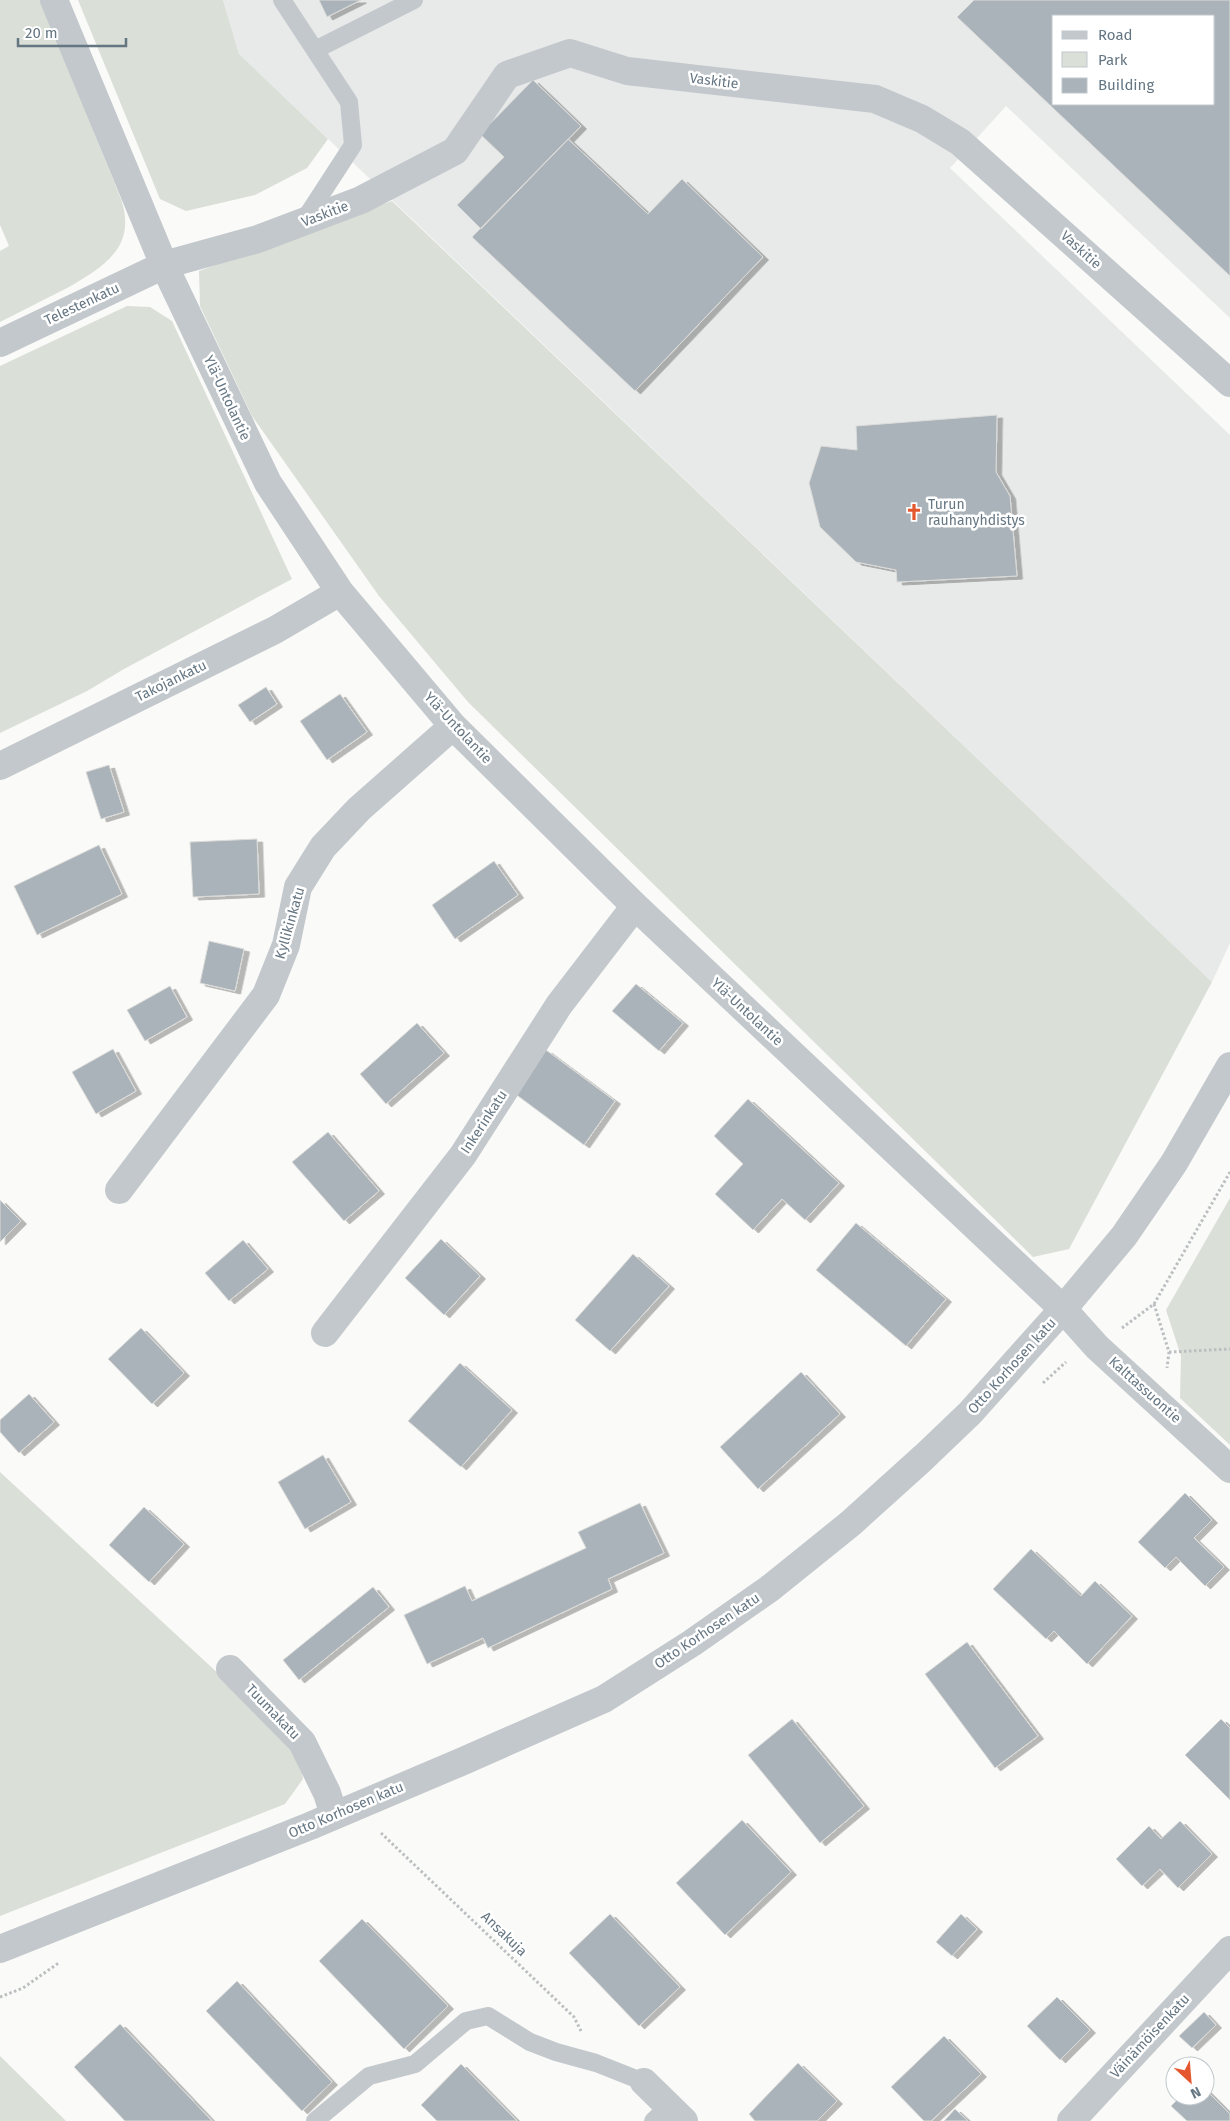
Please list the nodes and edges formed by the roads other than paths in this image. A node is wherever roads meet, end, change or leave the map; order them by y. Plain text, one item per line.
1 (54, 0) edge
2 (282, 0) edge
3 (414, 0) edge
4 (315, 50) junction
5 (303, 222) junction
6 (164, 265) junction
7 (0, 343) edge
8 (1230, 383) edge
9 (340, 592) junction
10 (452, 726) junction
11 (0, 766) edge
12 (636, 906) junction
13 (1230, 1066) edge
14 (119, 1190) dead end
15 (1063, 1310) junction
16 (326, 1333) dead end
17 (1230, 1469) edge
18 (230, 1669) dead end
19 (334, 1815) junction
20 (0, 1949) edge
21 (1230, 1950) edge
22 (644, 2082) joint
23 (669, 2116) edge
24 (315, 2121) edge
25 (1070, 2121) edge

1 - 6 street, Ylä-Untolantie
2 - 4 lane
3 - 4 lane
4 - 5 lane
5 - 6 street, Vaskitie
5 - 8 street, Vaskitie
6 - 7 street, Telestenkatu
6 - 9 street, Ylä-Untolantie
9 - 10 street, Ylä-Untolantie
9 - 11 street, Takojankatu
10 - 12 street, Ylä-Untolantie
10 - 14 street, Kyllikinkatu
12 - 15 street, Ylä-Untolantie
12 - 16 street, Inkerinkatu
13 - 15 street, Otto Korhosen katu
15 - 17 street, Kalttassuontie
15 - 19 street, Otto Korhosen katu
18 - 19 street, Tuumakatu
19 - 20 street, Otto Korhosen katu
21 - 25 street, Väinämöisenkatu
22 - 23 street
22 - 24 lane

